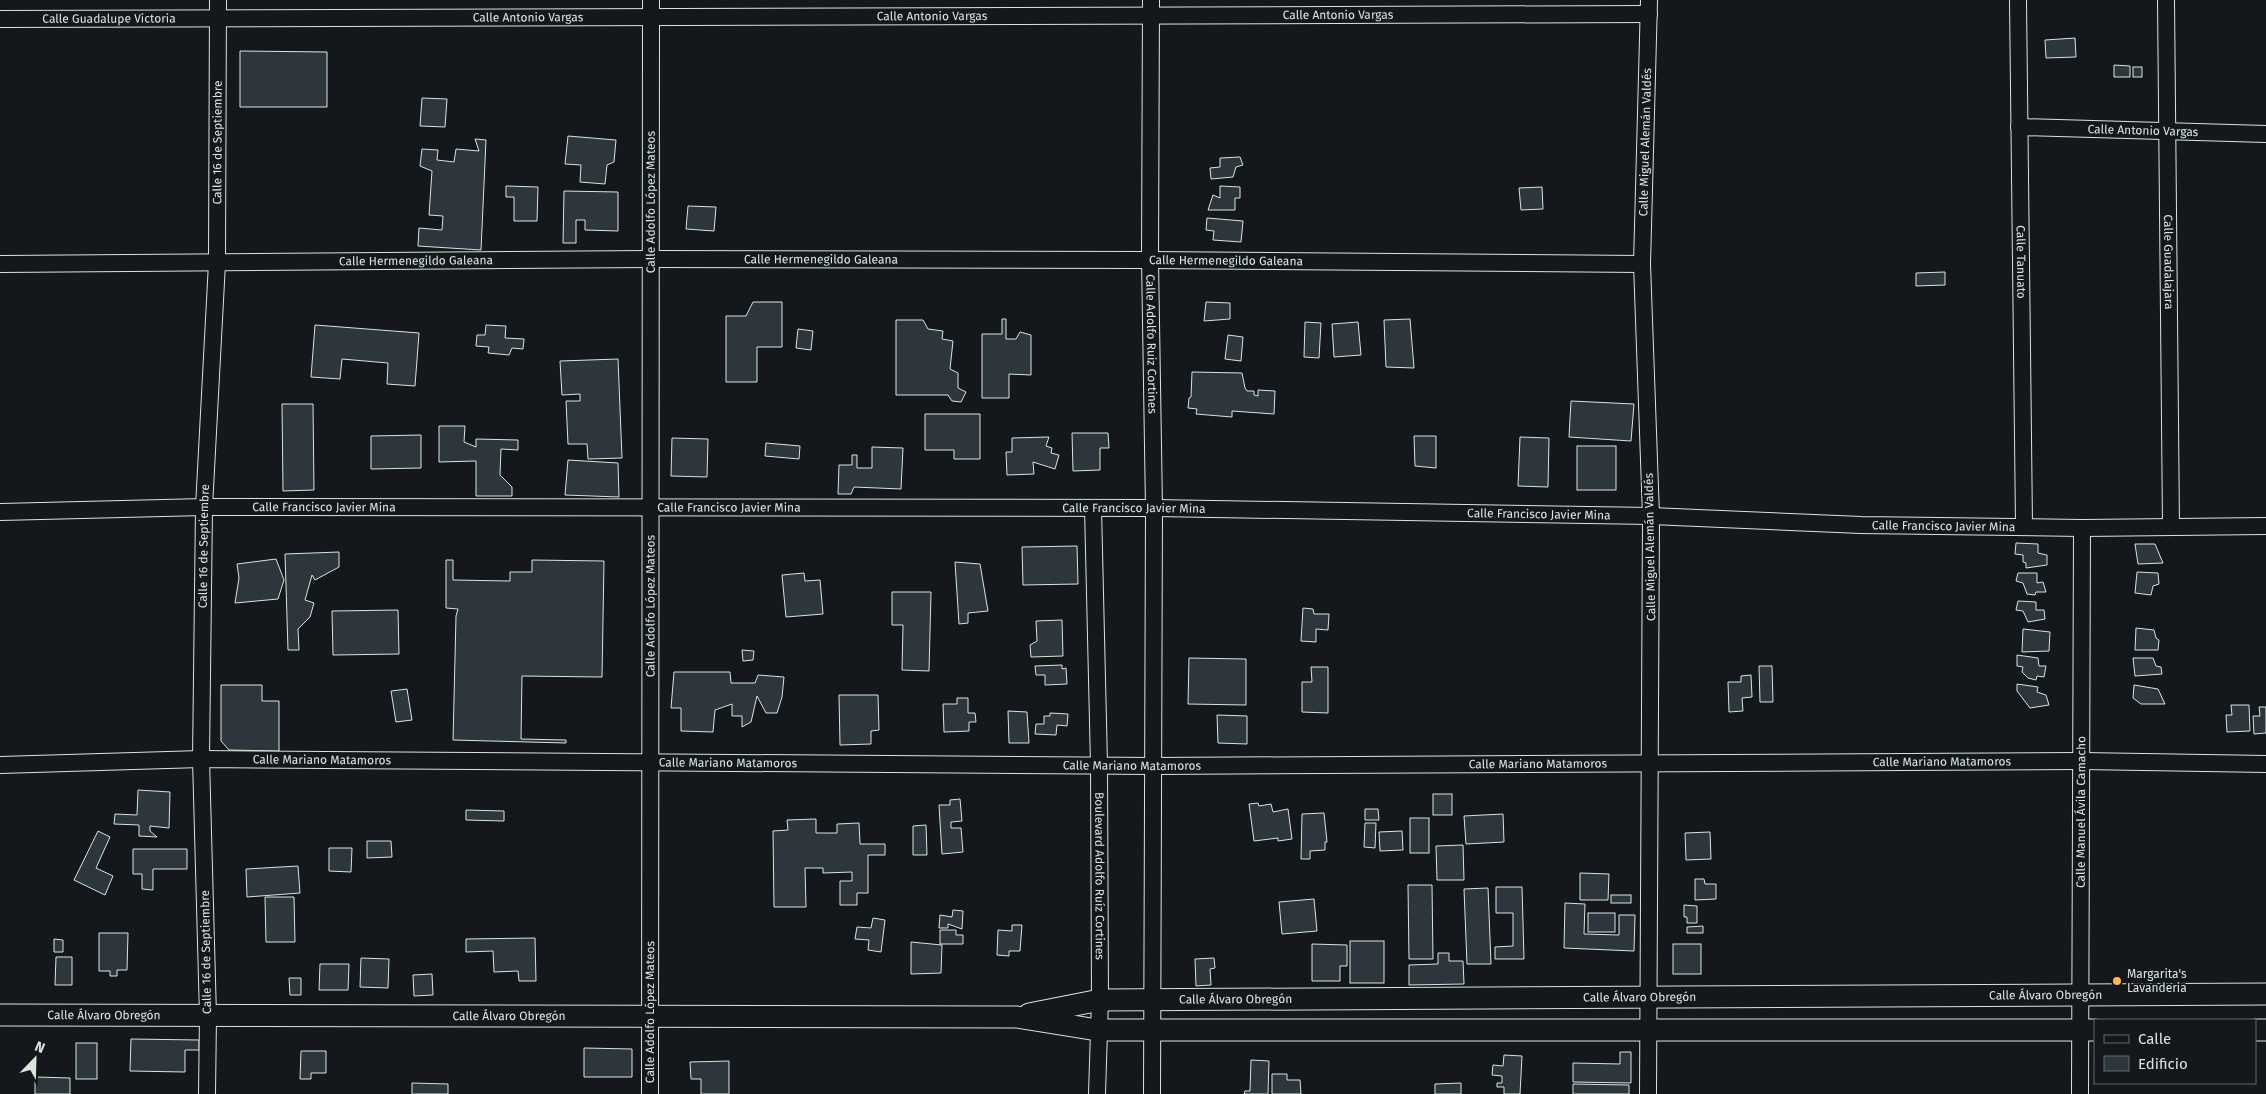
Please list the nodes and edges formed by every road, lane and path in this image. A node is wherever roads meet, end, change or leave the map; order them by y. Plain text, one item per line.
1 (218, 0) edge
2 (650, 0) edge
3 (2018, 0) edge
4 (2166, 0) edge
5 (1648, 7) edge
6 (1151, 8) edge
7 (650, 18) junction
8 (0, 19) edge
9 (218, 19) junction
10 (2019, 127) junction
11 (2168, 131) junction
12 (2266, 134) edge
13 (650, 259) junction
14 (1150, 260) junction
15 (217, 263) junction
16 (0, 264) edge
17 (1642, 264) junction
18 (204, 507) junction
19 (650, 508) junction
20 (1093, 508) junction
21 (1154, 508) junction
22 (0, 512) edge
23 (1651, 516) junction
24 (2024, 526) junction
25 (2171, 526) junction
26 (2266, 526) edge
27 (2082, 528) junction
28 (201, 759) junction
29 (2082, 761) junction
30 (652, 762) junction
31 (1099, 764) junction
32 (1651, 764) junction
33 (2266, 764) edge
34 (0, 765) edge
35 (1154, 766) junction
36 (2080, 994) junction
37 (2266, 994) edge
38 (1648, 997) junction
39 (1100, 1000) junction
40 (1153, 1000) junction
41 (0, 1015) edge
42 (208, 1016) junction
43 (650, 1016) junction
44 (1017, 1017) junction
45 (1097, 1030) junction
46 (1153, 1030) junction
47 (1647, 1030) junction
48 (2088, 1030) edge
49 (207, 1094) edge
50 (650, 1094) edge
51 (1097, 1094) edge
52 (1152, 1094) edge
53 (1648, 1094) edge
54 (2080, 1094) edge

1 - 9 street, Calle 16 de Septiembre
2 - 7 street, Calle Adolfo López Mateos
3 - 10 street, Calle Tanuato
4 - 11 street, Calle Guadalajara
5 - 6 street, Calle Antonio Vargas
5 - 17 street, Calle Miguel Alemán Valdés
6 - 7 street, Calle Antonio Vargas
6 - 14 street, Calle Adolfo Ruiz Cortines
7 - 9 street, Calle Antonio Vargas
7 - 13 street, Calle Adolfo López Mateos
8 - 9 street, Calle Guadalupe Victoria
9 - 15 street, Calle 16 de Septiembre
10 - 11 street, Calle Antonio Vargas
10 - 24 street, Calle Tanuato
11 - 12 street, Calle Antonio Vargas
11 - 25 street, Calle Guadalajara
13 - 14 street, Calle Hermenegildo Galeana
13 - 15 street, Calle Hermenegildo Galeana
13 - 19 street, Calle Adolfo López Mateos
14 - 17 street, Calle Hermenegildo Galeana
14 - 21 street, Calle Adolfo Ruiz Cortines
15 - 16 street, Calle Hermenegildo Galeana
15 - 18 street, Calle 16 de Septiembre
17 - 23 street, Calle Miguel Alemán Valdés
18 - 19 street, Calle Francisco Javier Mina
18 - 22 street, Calle Francisco Javier Mina
18 - 28 street, Calle 16 de Septiembre
19 - 20 street, Calle Francisco Javier Mina
19 - 30 street, Calle Adolfo López Mateos
20 - 21 street, Calle Francisco Javier Mina
20 - 31 street, Boulevard Adolfo Ruíz Cortines
21 - 23 street, Calle Francisco Javier Mina
21 - 35 street, Calle Adolfo Ruiz Cortines
23 - 24 street, Calle Francisco Javier Mina
23 - 32 street, Calle Miguel Alemán Valdés
24 - 27 street, Calle Francisco Javier Mina
25 - 26 street, Calle Francisco Javier Mina
25 - 27 street, Calle Francisco Javier Mina
27 - 29 street, Calle Manuel Ávila Camacho
28 - 30 street, Calle Mariano Matamoros
28 - 34 street, Calle Mariano Matamoros
28 - 42 street, Calle 16 de Septiembre
29 - 32 street, Calle Mariano Matamoros
29 - 33 street, Calle Mariano Matamoros
29 - 36 street, Calle Manuel Ávila Camacho
30 - 31 street, Calle Mariano Matamoros
30 - 43 street, Calle Adolfo López Mateos
31 - 35 street, Calle Mariano Matamoros
31 - 39 street, Boulevard Adolfo Ruíz Cortines
32 - 35 street, Calle Mariano Matamoros
32 - 38 street, Calle Miguel Alemán Valdés
35 - 40 street, Calle Adolfo Ruiz Cortines
36 - 37 street, Calle Álvaro Obregón
36 - 38 street, Calle Álvaro Obregón
36 - 48 street, Calle Manuel Ávila Camacho
38 - 40 street, Calle Álvaro Obregón
38 - 47 street, Calle Miguel Alemán Valdés
39 - 40 street, Calle Álvaro Obregón
39 - 44 street, Calle Álvaro Obregón
39 - 45 street, Boulevard Adolfo Ruíz Cortines
40 - 46 street
41 - 42 street, Calle Álvaro Obregón
42 - 43 street, Calle Álvaro Obregón
42 - 49 street, Calle 16 de Septiembre
43 - 44 street, Calle Álvaro Obregón
43 - 50 street, Calle Adolfo López Mateos
44 - 45 street, Calle Álvaro Obregón
45 - 46 street, Calle Álvaro Obregón
45 - 51 street, Boulevard Adolfo Ruíz Cortines
46 - 47 street, Calle Álvaro Obregón
46 - 52 street
47 - 48 street, Calle Álvaro Obregón
47 - 53 street, Calle Miguel Alemán Valdés
48 - 54 street, Calle Manuel Ávila Camacho

